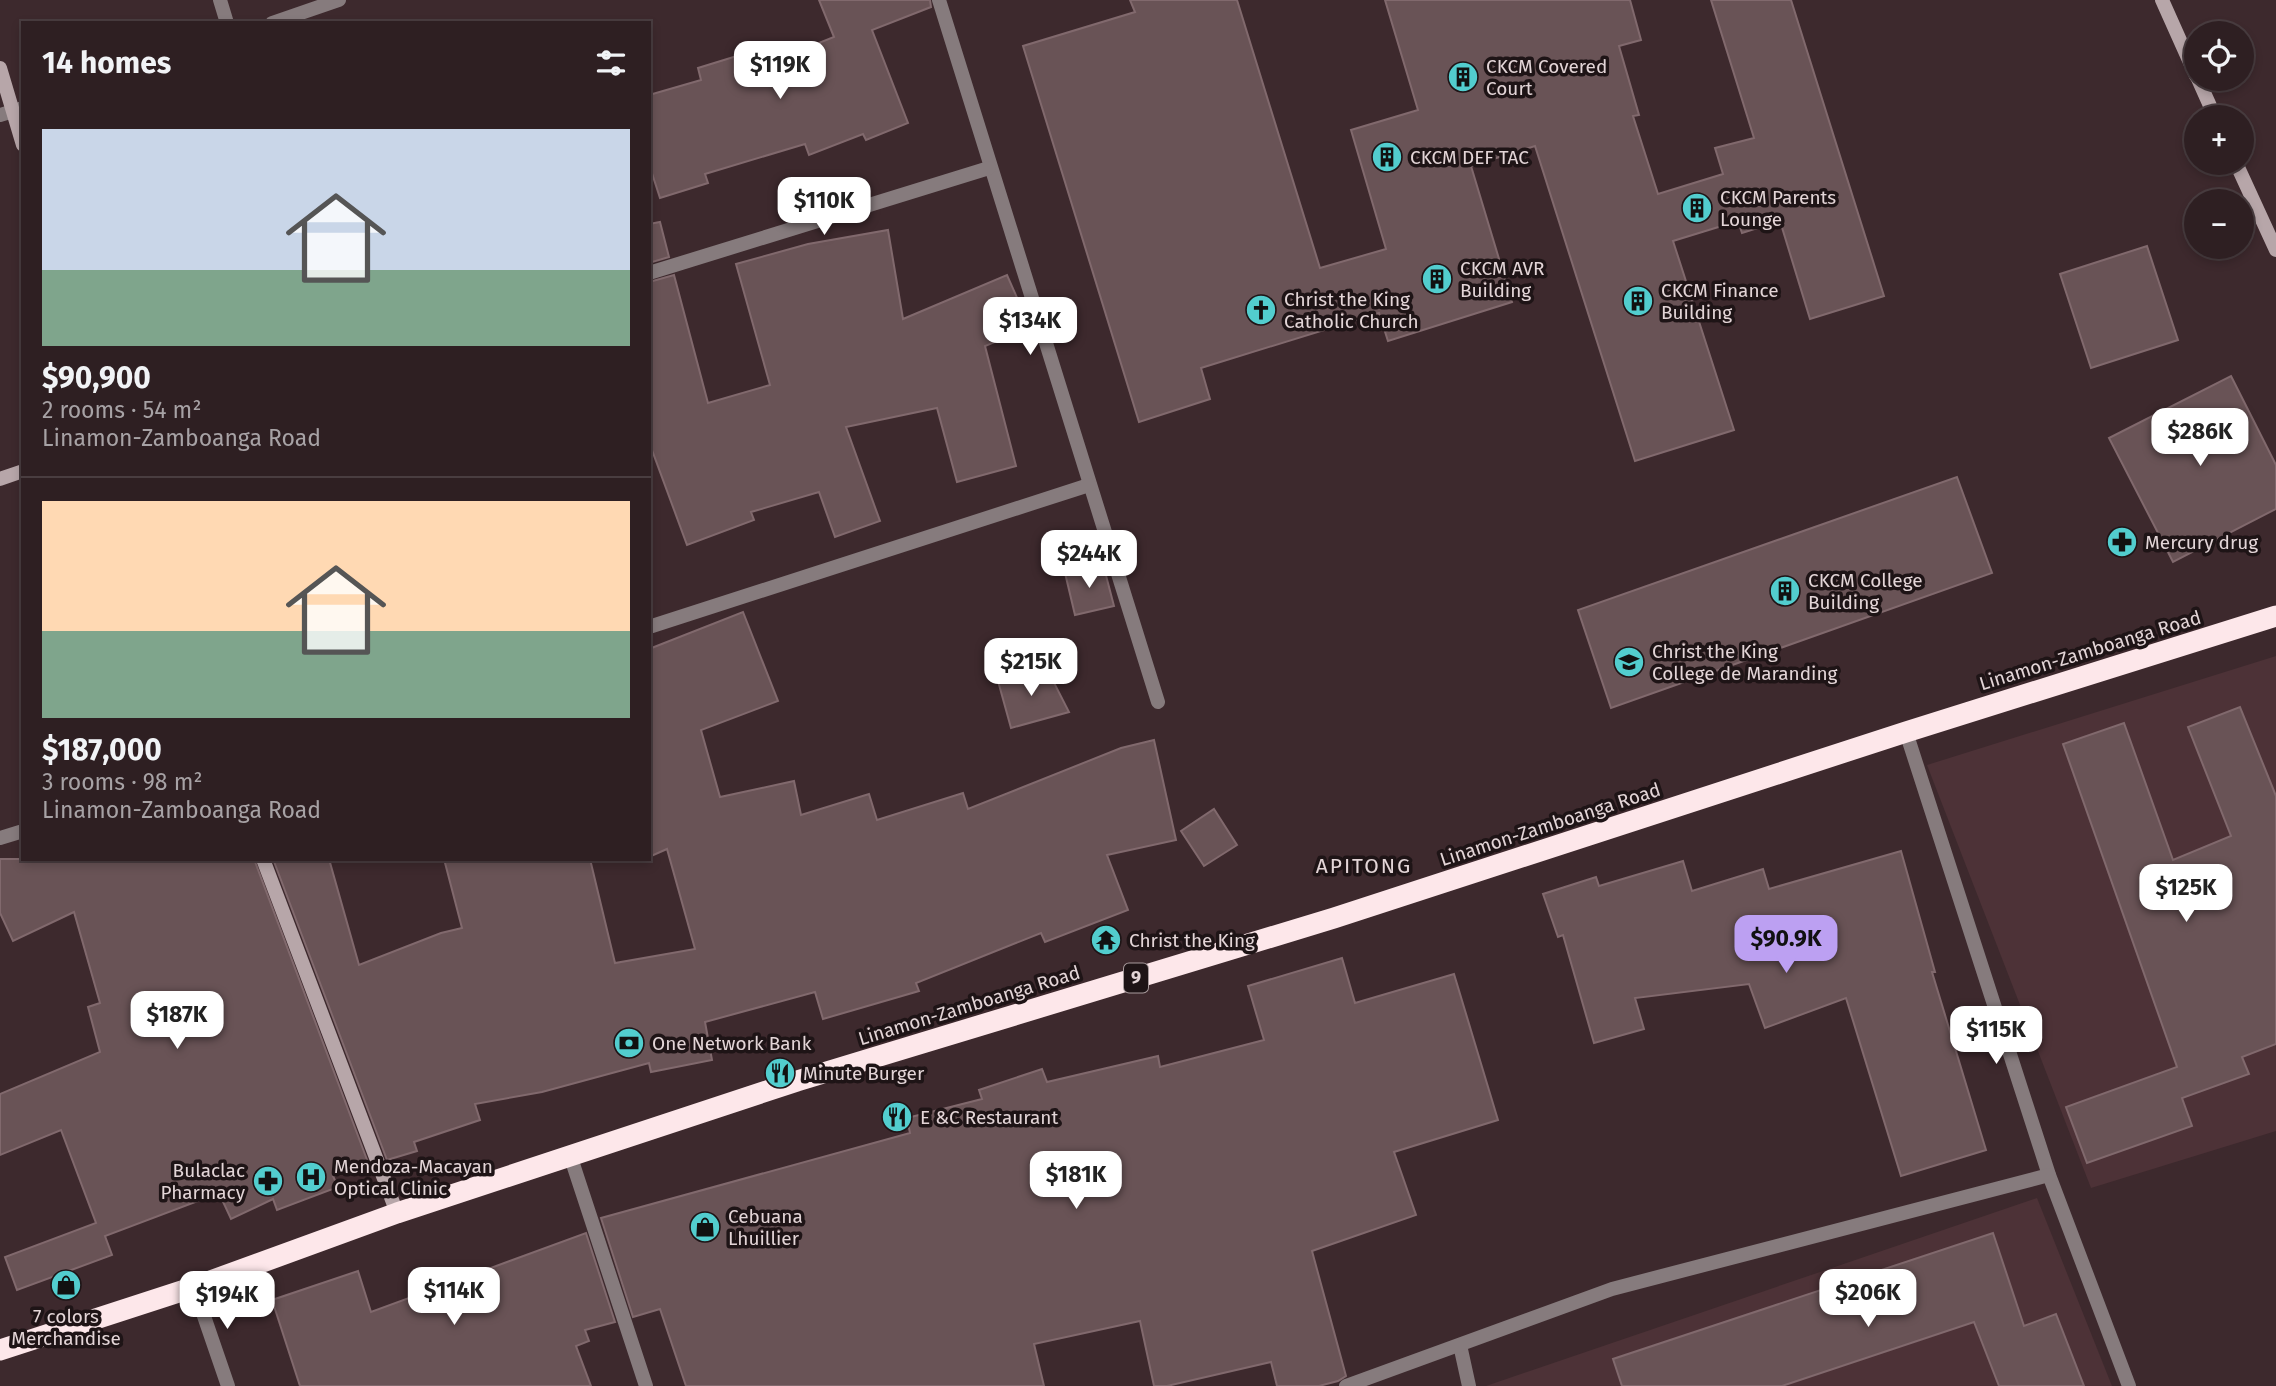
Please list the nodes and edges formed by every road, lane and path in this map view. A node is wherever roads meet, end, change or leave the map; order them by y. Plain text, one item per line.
1 (220, 0) edge
2 (339, 0) edge
3 (939, 0) edge
4 (2162, 0) edge
5 (226, 21) edge
6 (278, 21) edge
7 (2184, 48) edge
8 (0, 68) edge
9 (11, 111) edge
10 (21, 139) edge
11 (989, 168) junction
12 (2242, 175) edge
13 (2276, 250) edge
14 (651, 272) edge
15 (21, 472) edge
16 (0, 479) edge
17 (1089, 485) junction
18 (2276, 616) edge
19 (651, 626) edge
20 (1158, 702) dead end
21 (1906, 732) junction
22 (21, 832) edge
23 (0, 838) edge
24 (264, 861) edge
25 (571, 1158) junction
26 (2049, 1175) junction
27 (397, 1213) junction
28 (194, 1287) junction
29 (1460, 1345) junction
30 (0, 1350) edge
31 (228, 1386) edge
32 (646, 1386) edge
33 (1346, 1386) edge
34 (1469, 1386) edge
35 (2129, 1386) edge

1 - 5 street
2 - 6 street
3 - 11 street
4 - 7 street
8 - 9 street
9 - 10 street
11 - 14 street
11 - 17 street
12 - 13 street
15 - 16 street
17 - 19 street
17 - 20 street
18 - 21 highway, Linamon-Zamboanga Road / 9
21 - 25 highway, Linamon-Zamboanga Road / 9
21 - 26 street
22 - 23 street
24 - 27 street
25 - 27 highway, Linamon-Zamboanga Road / 9
25 - 32 street
26 - 29 street
26 - 35 street
27 - 28 highway, Linamon-Zamboanga Road / 9
28 - 30 highway, Linamon-Zamboanga Road / 9
28 - 31 street
29 - 33 street
29 - 34 street

